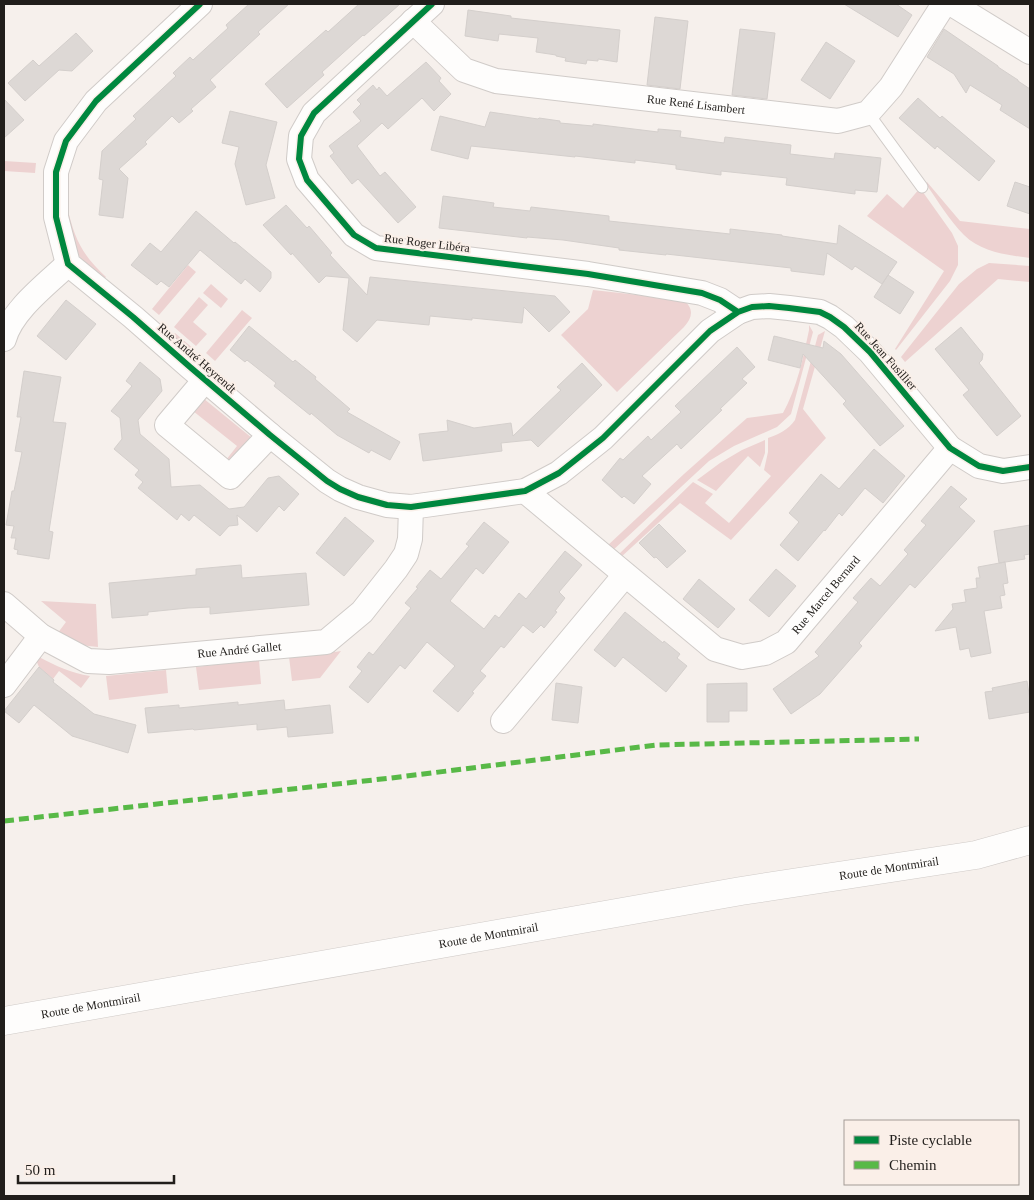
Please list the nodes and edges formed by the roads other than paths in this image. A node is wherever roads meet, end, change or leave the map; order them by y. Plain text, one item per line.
1 (200, 4) edge
2 (432, 4) edge
3 (944, 4) edge
4 (952, 4) edge
5 (413, 21) junction
6 (1030, 52) edge
7 (868, 113) junction
8 (922, 187) dead end
9 (68, 264) junction
10 (738, 312) junction
11 (4, 339) edge
12 (205, 380) junction
13 (270, 435) junction
14 (603, 438) joint
15 (950, 448) junction
16 (1030, 467) edge
17 (526, 491) junction
18 (411, 507) junction
19 (625, 575) junction
20 (4, 604) edge
21 (41, 636) junction
22 (4, 685) edge
23 (503, 721) dead end
24 (1030, 840) edge
25 (976, 855) junction
26 (1030, 856) edge
27 (4, 1021) edge

1 - 9 street
2 - 5 street, Rue Roger Libéra
3 - 7 street
4 - 6 street
5 - 7 street, Rue René Lisambert
5 - 10 street, Rue Roger Libéra
7 - 8 lane
9 - 11 street
9 - 12 street, Rue André Heyrendt
10 - 14 street, Rue Jean Fusillier
10 - 15 street, Rue Jean Fusillier
12 - 13 street, Rue André Heyrendt
12 - 13 street, Rue André Heyrendt
13 - 18 street, Rue André Heyrendt
14 - 17 street, Rue André Heyrendt
15 - 16 street, Rue Jean Fusillier
15 - 19 street, Rue Marcel Bernard
17 - 18 street, Rue André Heyrendt
17 - 19 street, Rue Marcel Bernard
18 - 21 street, Rue André Gallet
19 - 23 street
20 - 21 street, Rue André Gallet
21 - 22 street
24 - 25 main road, Route de Montmirail
25 - 26 main road, Route de Montmirail
25 - 27 main road, Route de Montmirail

